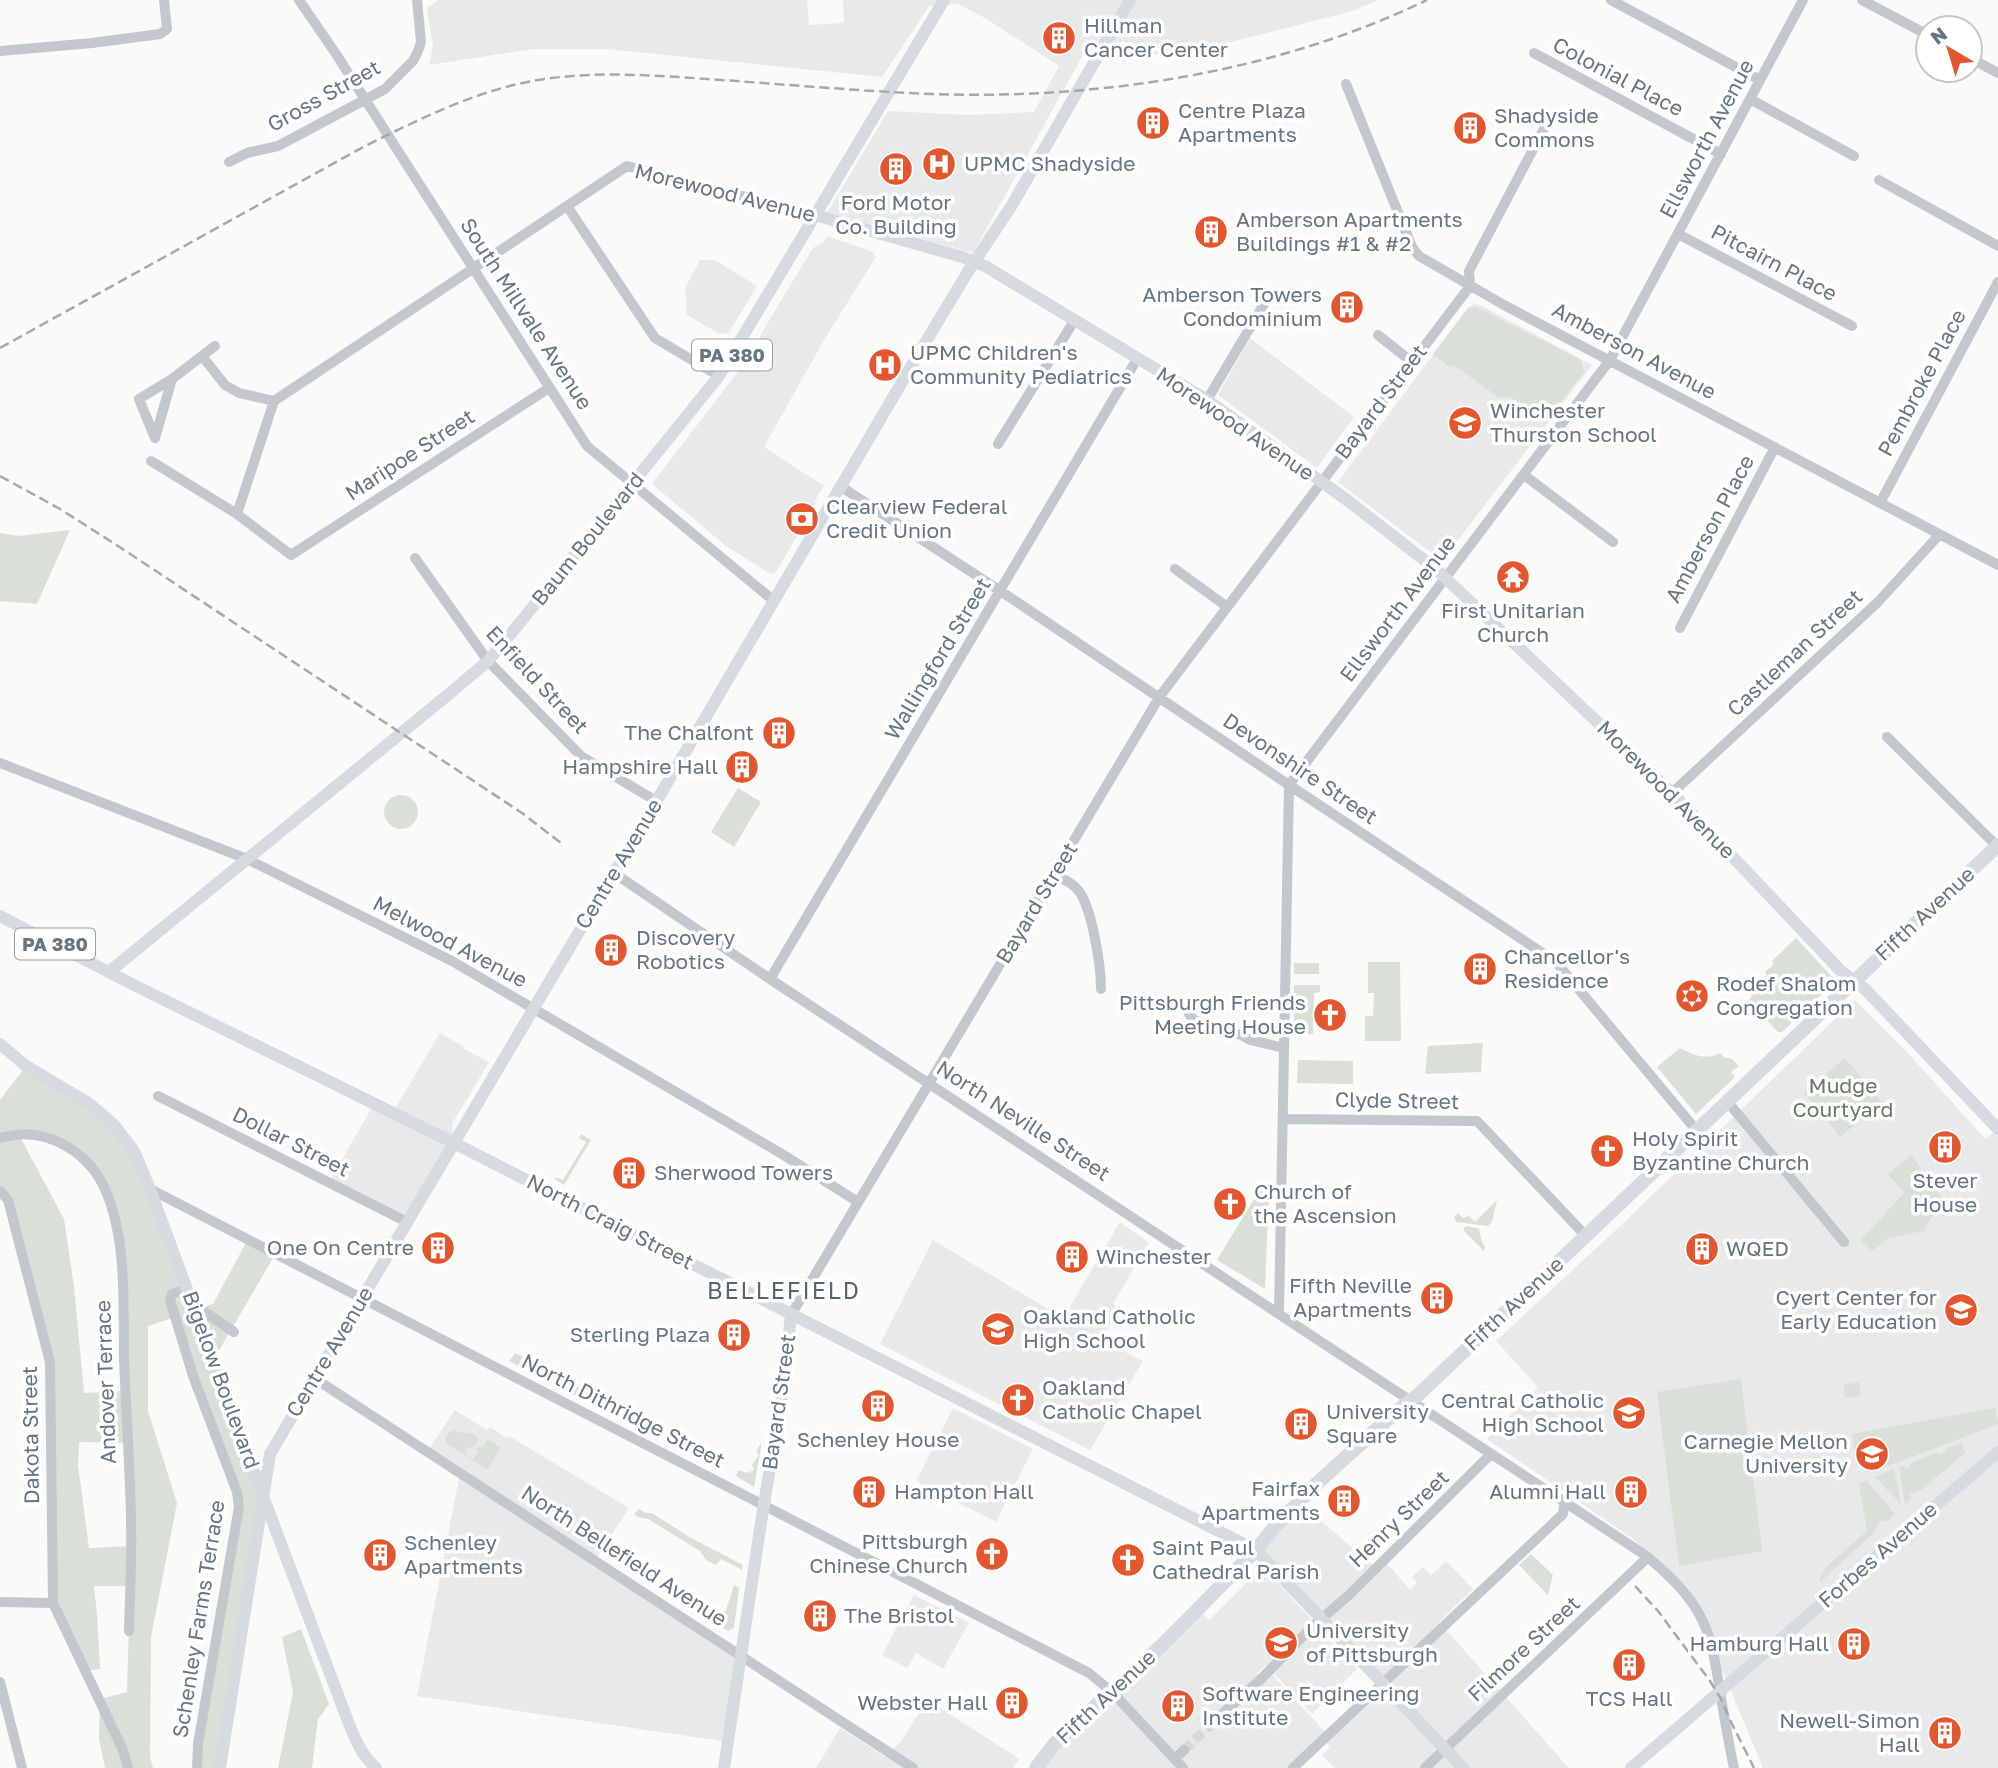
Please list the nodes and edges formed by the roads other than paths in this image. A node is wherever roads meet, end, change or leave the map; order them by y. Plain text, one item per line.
1 (164, 0) edge
2 (299, 0) edge
3 (417, 0) edge
4 (944, 0) edge
5 (1130, 0) edge
6 (1611, 0) edge
7 (1861, 0) edge
8 (1798, 2) edge
9 (1914, 28) edge
10 (0, 51) edge
11 (1534, 53) dead end
12 (1760, 80) junction
13 (1346, 84) dead end
14 (1750, 99) junction
15 (1547, 123) dead end
16 (1721, 154) junction
17 (1854, 156) dead end
18 (229, 162) dead end
19 (1879, 180) dead end
20 (567, 206) junction
21 (815, 215) junction
22 (1678, 234) junction
23 (1998, 246) edge
24 (975, 262) junction
25 (474, 269) junction
26 (1998, 282) edge
27 (1470, 286) junction
28 (1264, 304) dead end
29 (1074, 321) junction
30 (1852, 326) dead end
31 (1378, 335) dead end
32 (215, 346) dead end
33 (202, 356) junction
34 (1137, 359) junction
35 (1609, 360) junction
36 (1412, 362) junction
37 (719, 376) junction
38 (172, 379) junction
39 (549, 388) junction
40 (1207, 400) junction
41 (274, 401) junction
42 (998, 444) dead end
43 (1775, 447) junction
44 (151, 461) dead end
45 (1524, 475) junction
46 (1321, 482) junction
47 (633, 484) junction
48 (840, 486) junction
49 (1880, 503) junction
50 (237, 514) junction
51 (1940, 535) junction
52 (1613, 542) dead end
53 (415, 558) dead end
54 (1998, 565) edge
55 (1175, 569) dead end
56 (1447, 577) junction
57 (1001, 591) junction
58 (774, 601) junction
59 (1226, 606) junction
60 (1680, 628) dead end
61 (488, 661) junction
62 (1160, 696) junction
63 (1887, 737) dead end
64 (0, 763) edge
65 (1289, 785) junction
66 (1672, 793) junction
67 (656, 801) junction
68 (1998, 845) edge
69 (247, 859) junction
70 (614, 873) junction
71 (1054, 875) junction
72 (0, 916) edge
73 (109, 972) junction
74 (770, 979) junction
75 (1854, 981) junction
76 (1101, 989) dead end
77 (534, 1008) junction
78 (1189, 1014) dead end
79 (0, 1044) edge
80 (1284, 1048) junction
81 (929, 1083) junction
82 (158, 1096) dead end
83 (1727, 1101) junction
84 (1284, 1119) junction
85 (1998, 1129) edge
86 (1697, 1131) junction
87 (0, 1138) edge
88 (454, 1143) junction
89 (150, 1189) junction
90 (0, 1191) edge
91 (858, 1202) junction
92 (407, 1222) junction
93 (1586, 1236) junction
94 (1844, 1242) dead end
95 (187, 1289) junction
96 (363, 1297) junction
97 (194, 1305) junction
98 (1279, 1313) junction
99 (791, 1315) junction
100 (233, 1332) dead end
101 (314, 1378) junction
102 (1412, 1401) junction
103 (1998, 1452) edge
104 (1491, 1454) junction
105 (263, 1496) junction
106 (1564, 1503) junction
107 (763, 1506) junction
108 (1256, 1550) junction
109 (1648, 1557) junction
110 (0, 1602) edge
111 (53, 1603) junction
112 (1321, 1619) junction
113 (129, 1631) dead end
114 (740, 1655) junction
115 (1383, 1683) junction
116 (1, 1687) edge
117 (1112, 1692) junction
118 (1210, 1725) tunnel mouth
119 (1445, 1749) junction
120 (1184, 1750) tunnel mouth
121 (1175, 1759) junction
122 (22, 1768) edge
123 (128, 1768) edge
124 (197, 1768) edge
125 (220, 1768) edge
126 (376, 1768) edge
127 (724, 1768) edge
128 (913, 1768) edge
129 (1036, 1768) edge
130 (1183, 1768) edge
131 (1293, 1768) edge
132 (1425, 1768) edge
133 (1463, 1768) edge
134 (1631, 1768) edge
135 (1734, 1768) edge

1 - 10 street
2 - 25 street, South Millvale Avenue
3 - 18 street, Gross Street
4 - 21 main road, Baum Boulevard / PA 380
5 - 24 main road, Centre Avenue
6 - 12 street
7 - 9 street
8 - 12 street, Ellsworth Avenue
11 - 16 street, Colonial Place
12 - 14 street, Ellsworth Avenue
13 - 27 street, Amberson Avenue
14 - 16 street, Ellsworth Avenue
14 - 17 street
15 - 27 street, Bayard Street
16 - 22 street, Ellsworth Avenue
19 - 23 street
20 - 21 street, Morewood Avenue
20 - 25 street, Morewood Avenue
20 - 37 street
21 - 24 main road, Morewood Avenue
21 - 37 main road, Baum Boulevard / PA 380
22 - 30 street, Pitcairn Place
22 - 35 street, Ellsworth Avenue
24 - 29 main road, Morewood Avenue
24 - 48 main road, Centre Avenue
25 - 39 street, South Millvale Avenue
25 - 41 street, Morewood Avenue
26 - 49 street, Pembroke Place
27 - 35 street, Amberson Avenue
27 - 36 street, Bayard Street
28 - 40 street
29 - 34 main road, Morewood Avenue
29 - 42 street
31 - 36 street
32 - 33 street
33 - 38 street
33 - 41 street
34 - 40 main road, Morewood Avenue
34 - 57 street, Wallingford Street
35 - 43 street, Amberson Avenue
35 - 45 street, Ellsworth Avenue
36 - 46 street, Bayard Street
37 - 47 main road, Baum Boulevard / PA 380
38 - 38 street
39 - 47 street, South Millvale Avenue
39 - 50 street, Maripoe Street
40 - 46 main road, Morewood Avenue
41 - 50 street
43 - 49 street, Amberson Avenue
43 - 60 street, Amberson Place
44 - 50 street
45 - 52 street
45 - 56 street, Ellsworth Avenue
46 - 56 main road, Morewood Avenue
46 - 59 street, Bayard Street
47 - 58 street, South Millvale Avenue
47 - 61 main road, Baum Boulevard / PA 380
48 - 57 street, Devonshire Street
48 - 58 main road, Centre Avenue
49 - 51 street, Amberson Avenue
51 - 54 street, Amberson Avenue
51 - 66 street, Castleman Street
53 - 61 street, Enfield Street
55 - 59 street
56 - 65 street, Ellsworth Avenue
56 - 66 main road, Morewood Avenue
57 - 62 street, Devonshire Street
57 - 74 street, Wallingford Street
58 - 67 main road, Centre Avenue
59 - 62 street, Bayard Street
61 - 67 street, Enfield Street
61 - 69 main road, Baum Boulevard / PA 380
62 - 65 street, Devonshire Street
62 - 71 street, Bayard Street
63 - 68 street
64 - 69 street, Melwood Avenue
65 - 80 street
65 - 86 street, Devonshire Street
66 - 75 main road, Morewood Avenue
67 - 70 main road, Centre Avenue
68 - 75 highway, Fifth Avenue
69 - 73 main road, Baum Boulevard / PA 380
69 - 77 street, Melwood Avenue
70 - 74 street, North Neville Street
70 - 77 main road, Centre Avenue
71 - 76 street
71 - 81 street, Bayard Street
72 - 73 main road, North Craig Street / PA 380
73 - 88 main road, North Craig Street
74 - 81 street, North Neville Street
75 - 83 highway, Fifth Avenue
75 - 85 main road, Morewood Avenue
77 - 88 main road, Centre Avenue
77 - 91 street, Melwood Avenue
78 - 80 street
79 - 89 main road, Bigelow Boulevard
80 - 84 street
81 - 91 street, Bayard Street
81 - 98 street, North Neville Street
82 - 92 street, Dollar Street
83 - 86 highway, Fifth Avenue
83 - 94 street
84 - 93 street, Clyde Street
84 - 98 street
86 - 93 highway, Fifth Avenue
87 - 113 street, Andover Terrace
88 - 92 main road, Centre Avenue
88 - 99 main road, North Craig Street
89 - 95 main road, Bigelow Boulevard
89 - 96 street, North Dithridge Street
90 - 111 street, Dakota Street
91 - 99 street, Bayard Street
92 - 96 main road, Centre Avenue
93 - 102 highway, Fifth Avenue
95 - 97 main road, Bigelow Boulevard
95 - 124 street, Schenley Farms Terrace
96 - 101 main road, Centre Avenue
96 - 107 street, North Dithridge Street
97 - 100 street
97 - 105 main road, Bigelow Boulevard
98 - 102 street, North Neville Street
99 - 107 main road, Bayard Street
99 - 108 main road, North Craig Street
101 - 105 main road, Centre Avenue
101 - 114 street, North Bellefield Avenue
102 - 104 street, North Neville Street
102 - 108 highway, Fifth Avenue
103 - 134 main road, Forbes Avenue
104 - 106 street, North Neville Street
104 - 112 street, Henry Street
105 - 125 main road, Centre Avenue
105 - 126 main road, Bigelow Boulevard
106 - 109 street, North Neville Street
106 - 115 street
107 - 114 main road, Bayard Street
107 - 117 street, North Dithridge Street
108 - 112 main road, North Craig Street
108 - 117 highway, Fifth Avenue
109 - 119 street, Filmore Street
109 - 135 street, North Neville Street
110 - 111 street
111 - 123 street
112 - 115 main road, North Craig Street
112 - 118 street, Henry Street
114 - 127 main road, Bayard Street
114 - 128 street, North Bellefield Avenue
115 - 119 main road, North Craig Street
115 - 131 street
116 - 122 street
117 - 121 street, North Dithridge Street
117 - 129 highway, Fifth Avenue
119 - 132 street, Filmore Street
119 - 133 main road, North Craig Street
120 - 121 street
121 - 130 street, North Dithridge Street

